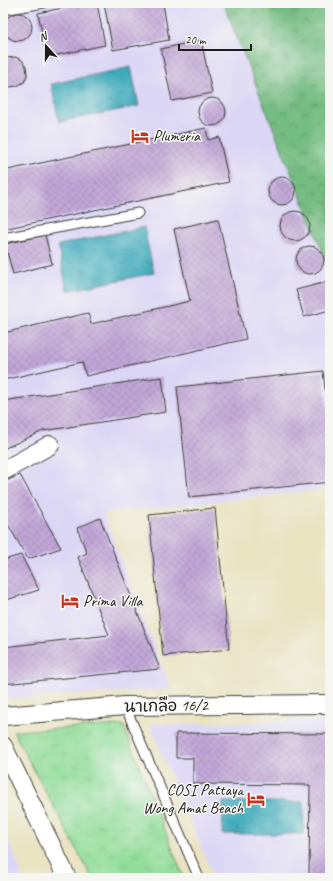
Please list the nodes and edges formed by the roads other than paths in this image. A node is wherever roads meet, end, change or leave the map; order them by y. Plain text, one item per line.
1 (44, 3) edge
2 (3, 10) edge
3 (138, 213) dead end
4 (3, 238) edge
5 (50, 444) dead end
6 (3, 471) edge
7 (330, 704) edge
8 (125, 706) junction
9 (3, 716) edge
10 (3, 746) edge
11 (67, 878) edge
12 (199, 878) edge

1 - 2 lane
3 - 4 lane
5 - 6 street
7 - 8 street, นาเกลือ 16/2
8 - 9 street, นาเกลือ 16/2
8 - 12 lane
10 - 11 street

